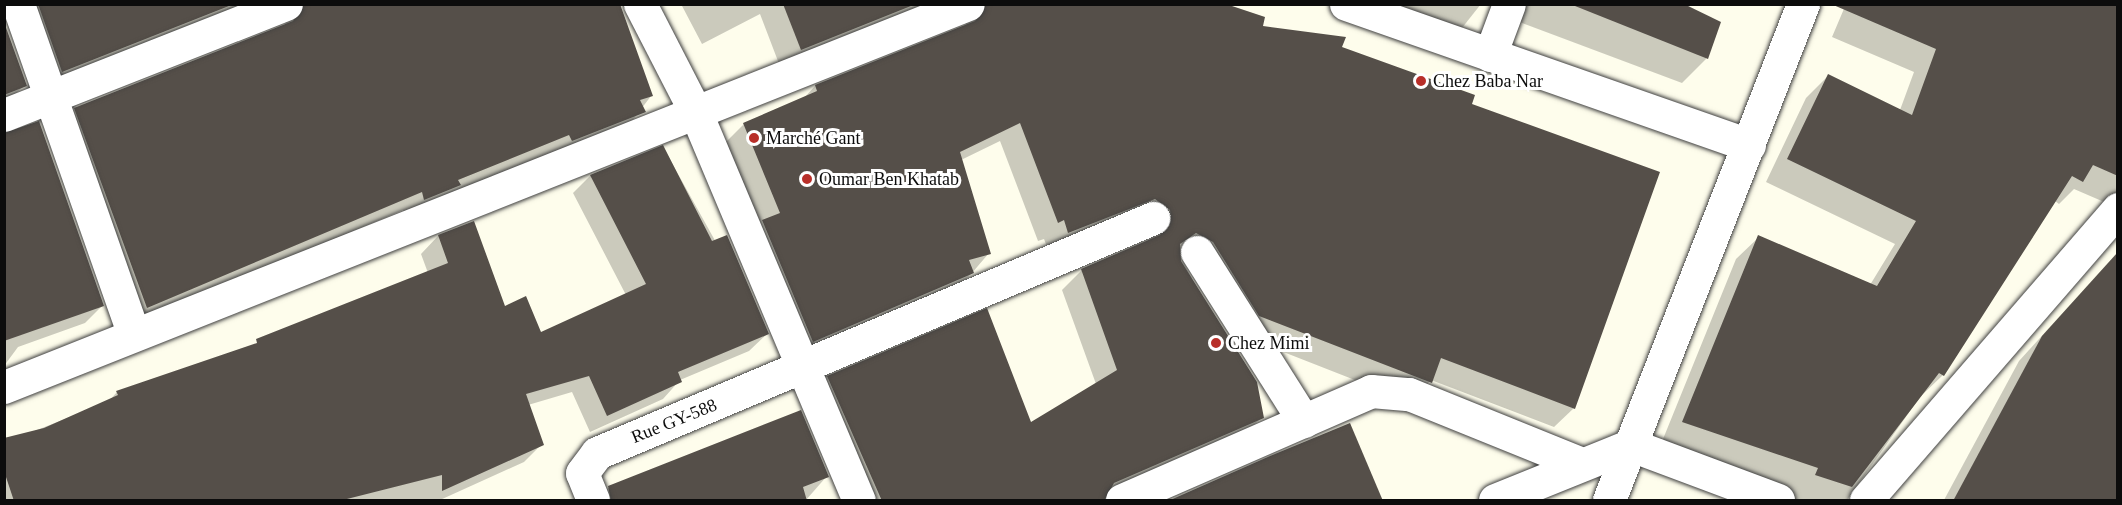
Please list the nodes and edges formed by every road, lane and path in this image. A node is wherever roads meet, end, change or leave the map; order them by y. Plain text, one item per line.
1 (18, 4) edge
2 (286, 4) edge
3 (640, 4) edge
4 (968, 4) edge
5 (1346, 4) edge
6 (1509, 4) edge
7 (1803, 4) edge
8 (1490, 55) junction
9 (50, 96) junction
10 (696, 113) junction
11 (4, 116) edge
12 (1749, 146) junction
13 (2118, 209) edge
14 (1153, 218) dead end
15 (1197, 252) dead end
16 (133, 332) junction
17 (803, 368) junction
18 (4, 387) edge
19 (1304, 421) junction
20 (1631, 445) junction
21 (1580, 463) junction
22 (593, 501) edge
23 (859, 501) edge
24 (1122, 501) edge
25 (1495, 501) edge
26 (1608, 501) edge
27 (1778, 501) edge
28 (1866, 501) edge

1 - 9 street
2 - 9 street
3 - 10 street
4 - 10 street
5 - 8 street
6 - 8 street
7 - 12 street
8 - 12 street
9 - 11 street
9 - 16 street
10 - 16 street
10 - 17 street
12 - 20 street
13 - 28 street
14 - 17 street
15 - 19 street
16 - 18 street
17 - 22 street, Rue GY-588
17 - 23 street
19 - 21 street
19 - 24 street
20 - 21 street
20 - 26 street
20 - 27 street
21 - 25 street

